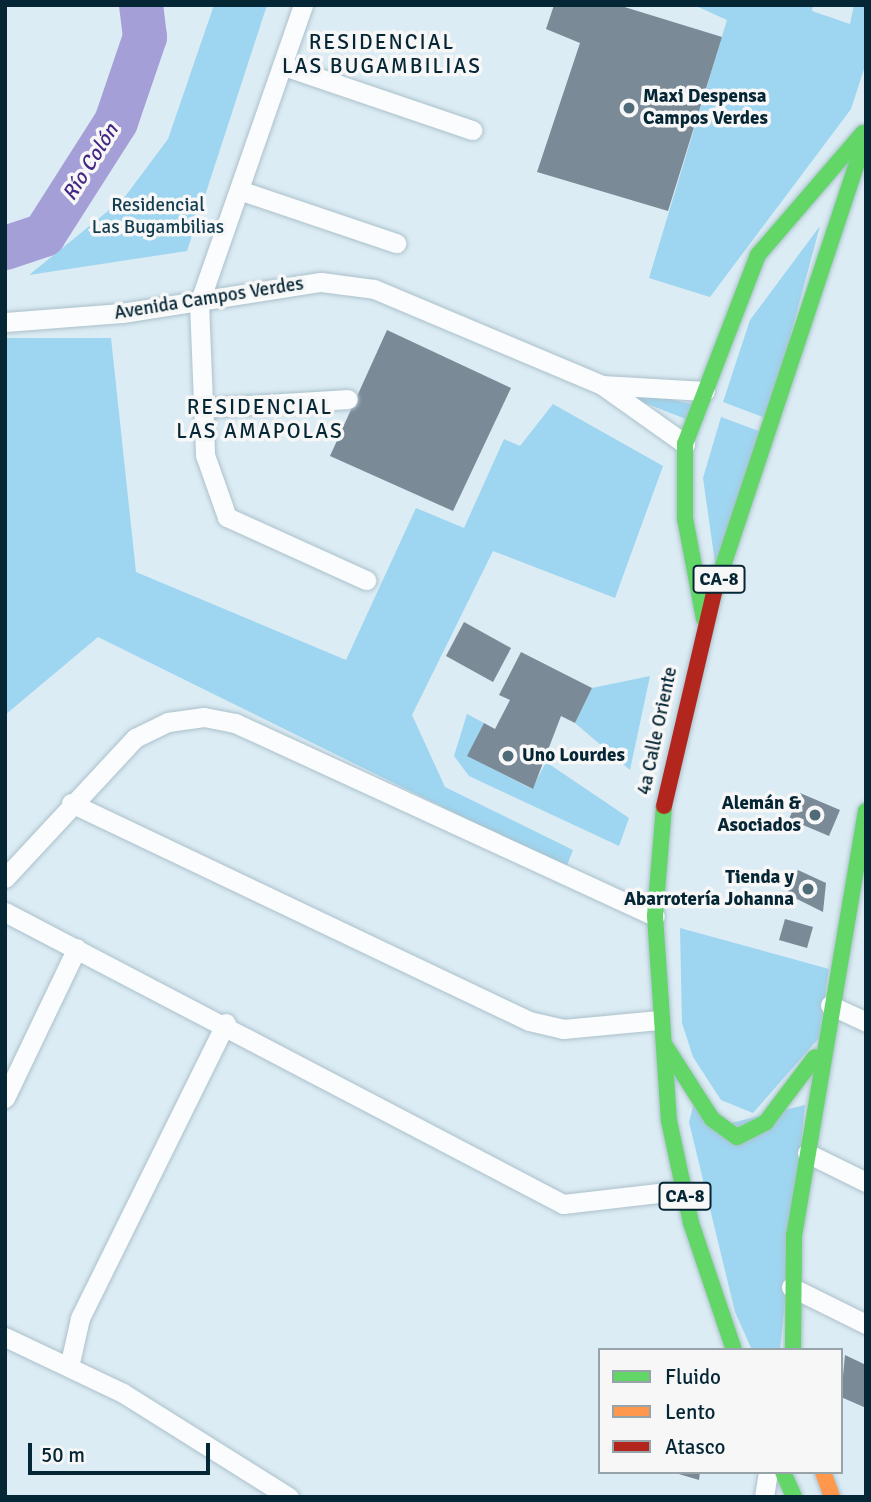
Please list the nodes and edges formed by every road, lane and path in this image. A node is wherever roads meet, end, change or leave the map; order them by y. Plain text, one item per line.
1 (303, 5) edge
2 (284, 66) junction
3 (866, 129) edge
4 (472, 130) dead end
5 (866, 137) edge
6 (242, 191) junction
7 (396, 243) dead end
8 (200, 303) junction
9 (5, 322) edge
10 (603, 385) junction
11 (705, 391) junction
12 (348, 399) dead end
13 (202, 408) junction
14 (685, 444) junction
15 (366, 580) dead end
16 (705, 623) junction
17 (71, 803) junction
18 (866, 811) edge
19 (5, 878) edge
20 (5, 912) edge
21 (655, 916) junction
22 (77, 948) junction
23 (830, 1005) junction
24 (866, 1022) edge
25 (226, 1023) junction
26 (660, 1028) junction
27 (823, 1041) junction
28 (5, 1098) edge
29 (807, 1153) junction
30 (866, 1182) edge
31 (684, 1190) junction
32 (790, 1287) junction
33 (866, 1324) edge
34 (5, 1337) edge
35 (733, 1348) edge
36 (793, 1348) edge
37 (69, 1367) junction
38 (768, 1474) edge
39 (784, 1474) edge
40 (824, 1474) edge
41 (289, 1497) edge
42 (764, 1497) edge
43 (794, 1497) edge
44 (832, 1497) edge

1 - 2 street
2 - 4 street
2 - 6 street
3 - 11 highway
5 - 16 highway, 4a Calle Oriente / CA-8
6 - 7 street
6 - 8 street
8 - 9 street, Avenida Campos Verdes
8 - 10 street, Avenida Campos Verdes
8 - 13 street
10 - 11 street, Avenida Campos Verdes
10 - 14 street, Avenida Campos Verdes
11 - 14 highway
12 - 13 street
13 - 15 street
14 - 16 highway
16 - 21 highway, 4a Calle Oriente / CA-8
17 - 19 street
17 - 21 street
17 - 26 street
18 - 23 highway
20 - 22 street
21 - 26 highway, 4a Calle Oriente / CA-8
22 - 25 street
22 - 28 street
23 - 24 street
23 - 27 highway
25 - 31 street
25 - 37 street
26 - 27 highway
26 - 31 highway, 4a Calle Oriente / CA-8
27 - 29 highway
29 - 30 street
29 - 32 highway
31 - 35 highway, 4a Calle Oriente / CA-8
32 - 33 street
32 - 36 highway
34 - 37 street
37 - 41 street
38 - 42 street
39 - 43 highway
40 - 44 highway

